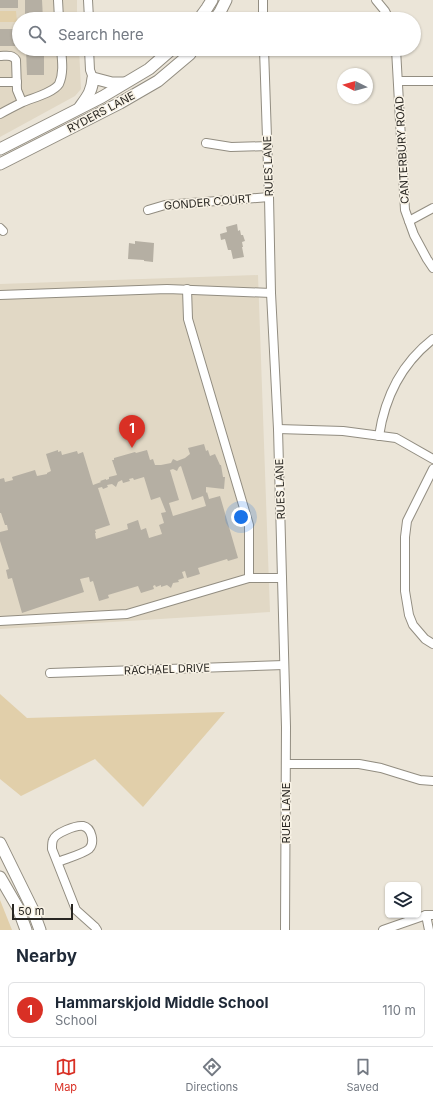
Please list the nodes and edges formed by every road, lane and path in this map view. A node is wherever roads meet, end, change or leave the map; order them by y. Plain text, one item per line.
1 (58, 0) edge
2 (88, 0) edge
3 (212, 0) edge
4 (226, 0) edge
5 (263, 0) edge
6 (376, 0) edge
7 (59, 12) edge
8 (88, 12) edge
9 (204, 12) edge
10 (220, 12) edge
11 (263, 12) edge
12 (385, 12) edge
13 (0, 56) edge
14 (61, 56) edge
15 (89, 56) edge
16 (164, 56) edge
17 (188, 56) edge
18 (264, 56) edge
19 (396, 56) edge
20 (93, 78) junction
21 (398, 81) junction
22 (433, 81) edge
23 (0, 82) edge
24 (17, 82) junction
25 (125, 83) junction
26 (22, 102) junction
27 (79, 108) junction
28 (0, 114) edge
29 (206, 143) dead end
30 (268, 146) junction
31 (0, 149) edge
32 (0, 164) edge
33 (269, 197) junction
34 (433, 208) edge
35 (148, 210) dead end
36 (409, 221) junction
37 (433, 268) edge
38 (187, 289) junction
39 (271, 293) junction
40 (0, 295) edge
41 (433, 339) edge
42 (278, 429) junction
43 (380, 436) junction
44 (433, 459) edge
45 (433, 469) edge
46 (249, 578) junction
47 (282, 578) junction
48 (0, 621) edge
49 (433, 644) edge
50 (284, 665) junction
51 (50, 673) dead end
52 (286, 764) junction
53 (433, 781) edge
54 (0, 843) edge
55 (58, 862) junction
56 (0, 877) edge
57 (429, 915) edge
58 (26, 930) edge
59 (40, 930) edge
60 (97, 930) edge
61 (285, 930) edge
62 (383, 930) edge
63 (429, 930) edge

1 - 7 street
2 - 8 street
3 - 9 main road
4 - 10 main road
5 - 11 street
6 - 12 street
13 - 24 street
14 - 26 street
15 - 20 street
16 - 25 main road, RYDERS LANE
17 - 32 main road, RYDERS LANE
18 - 30 street, RUES LANE
19 - 21 street, CANTERBURY ROAD
20 - 25 main road
20 - 27 main road
21 - 22 street
21 - 36 street, CANTERBURY ROAD
23 - 24 street
24 - 26 street
25 - 27 main road, RYDERS LANE
26 - 28 street
27 - 31 main road, RYDERS LANE
29 - 30 street
30 - 33 street, RUES LANE
33 - 35 street, GONDER COURT
33 - 39 street, RUES LANE
34 - 36 street
36 - 37 street, CANTERBURY ROAD
38 - 39 street
38 - 40 street
38 - 46 street
39 - 42 street, RUES LANE
41 - 43 street
42 - 43 street
42 - 47 street, RUES LANE
43 - 44 street
45 - 49 street
46 - 47 street
46 - 48 street
47 - 50 street, RUES LANE
50 - 51 street, RACHAEL DRIVE
50 - 52 street, RUES LANE
52 - 53 street
52 - 61 street, RUES LANE
54 - 59 main road
55 - 55 street
55 - 60 street
56 - 58 main road
57 - 62 street
57 - 63 street

